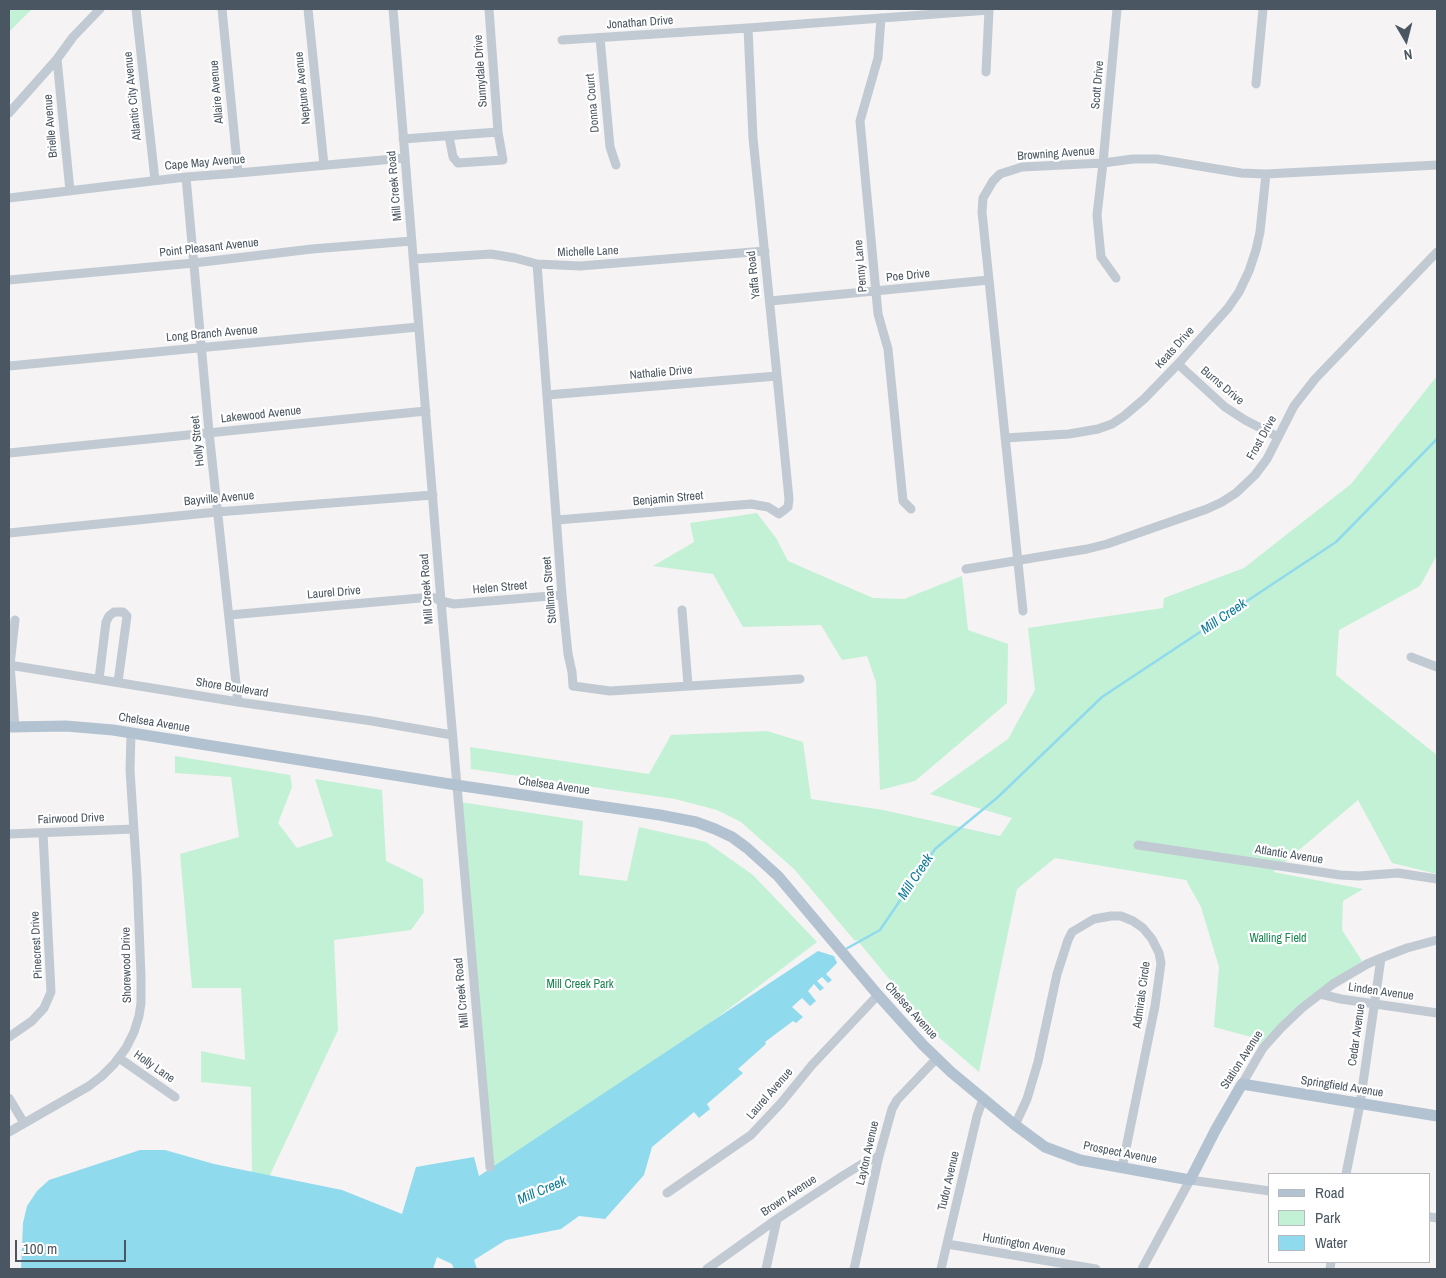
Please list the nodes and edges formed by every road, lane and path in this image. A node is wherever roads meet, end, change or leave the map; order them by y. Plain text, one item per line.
1 (100, 9) edge
2 (136, 9) edge
3 (222, 9) edge
4 (308, 9) edge
5 (393, 9) edge
6 (489, 9) edge
7 (1117, 9) edge
8 (1264, 9) edge
9 (989, 10) edge
10 (881, 18) junction
11 (748, 28) junction
12 (600, 38) junction
13 (562, 40) dead end
14 (57, 59) junction
15 (986, 72) dead end
16 (1256, 84) dead end
17 (9, 112) edge
18 (498, 132) junction
19 (449, 136) junction
20 (403, 139) junction
21 (405, 158) junction
22 (1103, 163) junction
23 (324, 165) junction
24 (616, 165) dead end
25 (1437, 165) edge
26 (238, 174) junction
27 (1266, 174) junction
28 (186, 177) junction
29 (155, 180) junction
30 (70, 190) junction
31 (9, 198) edge
32 (412, 241) junction
33 (765, 251) junction
34 (1437, 252) edge
35 (414, 259) junction
36 (194, 263) junction
37 (537, 264) junction
38 (1116, 278) dead end
39 (9, 280) edge
40 (989, 280) junction
41 (876, 292) junction
42 (770, 302) junction
43 (418, 327) junction
44 (202, 347) junction
45 (1178, 364) junction
46 (9, 366) edge
47 (777, 376) junction
48 (547, 395) junction
49 (426, 411) junction
50 (209, 432) junction
51 (1278, 437) junction
52 (1005, 438) junction
53 (9, 453) edge
54 (433, 495) junction
55 (911, 509) dead end
56 (218, 512) junction
57 (779, 514) joint
58 (557, 520) junction
59 (9, 533) edge
60 (1017, 560) junction
61 (966, 569) dead end
62 (562, 595) junction
63 (441, 601) junction
64 (682, 610) dead end
65 (1023, 611) dead end
66 (229, 615) junction
67 (15, 620) dead end
68 (1411, 657) dead end
69 (10, 665) edge
70 (1437, 667) edge
71 (99, 679) junction
72 (800, 679) dead end
73 (118, 682) junction
74 (688, 685) junction
75 (238, 702) junction
76 (12, 727) edge
77 (131, 733) junction
78 (452, 735) junction
79 (456, 785) junction
80 (134, 828) junction
81 (43, 832) junction
82 (9, 834) edge
83 (1138, 845) dead end
84 (1437, 879) edge
85 (1437, 940) edge
86 (1381, 958) junction
87 (1320, 994) junction
88 (878, 995) junction
89 (1374, 1003) junction
90 (1437, 1013) edge
91 (9, 1036) edge
92 (119, 1058) junction
93 (937, 1058) junction
94 (1242, 1084) junction
95 (175, 1097) dead end
96 (9, 1098) edge
97 (983, 1099) junction
98 (1360, 1104) junction
99 (1437, 1116) edge
100 (24, 1123) junction
101 (1015, 1125) junction
102 (9, 1132) edge
103 (879, 1156) junction
104 (490, 1167) dead end
105 (1122, 1168) junction
106 (1346, 1173) edge
107 (1190, 1180) junction
108 (1268, 1191) edge
109 (667, 1193) dead end
110 (777, 1219) junction
111 (947, 1244) junction
112 (707, 1269) edge
113 (766, 1269) edge
114 (854, 1269) edge
115 (941, 1269) edge
116 (1096, 1269) edge
117 (1142, 1269) edge

1 - 14 street
2 - 29 street, Atlantic City Avenue
3 - 26 street, Allaire Avenue
4 - 23 street, Neptune Avenue
5 - 20 street, Mill Creek Road
6 - 18 street, Sunnydale Drive
7 - 22 street, Scott Drive
8 - 16 street
9 - 10 street, Jonathan Drive
9 - 15 street
10 - 11 street, Jonathan Drive
10 - 41 street, Penny Lane
11 - 12 street, Jonathan Drive
11 - 33 street, Yaffa Road
12 - 13 street, Jonathan Drive
12 - 24 street, Donna Courrt
14 - 17 street
14 - 30 street, Brielle Avenue
18 - 19 street
18 - 19 street, Sunnydale Drive
19 - 20 street
20 - 21 street, Mill Creek Road
21 - 23 street, Cape May Avenue
21 - 32 street, Mill Creek Road
22 - 27 street, Browning Avenue
22 - 38 street, Scott Drive
22 - 40 street, Browning Avenue
23 - 26 street, Cape May Avenue
25 - 27 street, Browning Avenue
26 - 28 street, Cape May Avenue
27 - 45 street, Keats Drive
28 - 29 street, Cape May Avenue
28 - 36 street, Holly Street
29 - 30 street, Cape May Avenue
30 - 31 street, Cape May Avenue
32 - 35 street, Mill Creek Road
32 - 36 street, Point Pleasant Avenue
33 - 37 street, Michelle Lane
33 - 42 street, Yaffa Road
34 - 51 street, Frost Drive
35 - 37 street, Michelle Lane
35 - 43 street, Mill Creek Road
36 - 39 street, Point Pleasant Avenue
36 - 44 street, Holly Street
37 - 48 street, Stollman Street
40 - 41 street, Poe Drive
40 - 52 street, Browning Avenue
41 - 42 street, Poe Drive
41 - 55 street, Penny Lane
42 - 47 street, Yaffa Road
43 - 44 street, Long Branch Avenue
43 - 49 street, Mill Creek Road
44 - 46 street, Long Branch Avenue
44 - 50 street, Holly Street
45 - 51 street, Burns Drive
45 - 52 street, Keats Drive
47 - 48 street, Nathalie Drive
47 - 57 street, Yaffa Road
48 - 58 street, Stollman Street
49 - 50 street, Lakewood Avenue
49 - 54 street, Mill Creek Road
50 - 53 street, Lakewood Avenue
50 - 56 street, Holly Street
51 - 60 street, Frost Drive
52 - 60 street, Browning Avenue
54 - 56 street, Bayville Avenue
54 - 63 street, Mill Creek Road
56 - 59 street, Bayville Avenue
56 - 66 street, Holly Street
57 - 58 street, Benjamin Street
58 - 62 street, Stollman Street
60 - 61 street, Frost Drive
60 - 65 street, Browning Avenue
62 - 63 street, Helen Street
62 - 74 street, Stollman Street
63 - 66 street, Laurel Drive
63 - 78 street, Mill Creek Road
64 - 74 street
66 - 75 street, Holly Street
67 - 69 street
68 - 70 street
69 - 71 street, Shore Boulevard
69 - 76 street
71 - 73 street, Shore Boulevard
71 - 73 street
72 - 74 street, Stollman Street
73 - 75 street, Shore Boulevard
75 - 78 street, Shore Boulevard
76 - 77 main road, Chelsea Avenue
77 - 79 main road, Chelsea Avenue
77 - 80 street, Shorewood Drive
78 - 79 street, Mill Creek Road
79 - 88 main road, Chelsea Avenue
79 - 104 street, Mill Creek Road
80 - 81 street, Fairwood Drive
80 - 92 street, Shorewood Drive
81 - 82 street, Fairwood Drive
81 - 91 street, Pinecrest Drive
83 - 84 street, Atlantic Avenue
85 - 86 street, Station Avenue
86 - 87 street, Station Avenue
86 - 89 street, Cedar Avenue
87 - 89 street, Linden Avenue
87 - 94 street, Station Avenue
88 - 93 main road, Chelsea Avenue
88 - 109 street, Laurel Avenue
89 - 90 street, Linden Avenue
89 - 98 street, Cedar Avenue
92 - 95 street, Holly Lane
92 - 100 street, Shorewood Drive
93 - 97 main road, Chelsea Avenue
93 - 103 street, Layton Avenue
94 - 98 main road, Springfield Avenue
94 - 107 main road, Station Avenue
96 - 100 street
97 - 101 main road, Prospect Avenue
97 - 111 street, Tudor Avenue
98 - 99 main road, Springfield Avenue
98 - 106 street, Cedar Avenue
100 - 102 street, Shorewood Drive
101 - 105 main road, Prospect Avenue
101 - 105 street, Admirals Circle
103 - 110 street, Brown Avenue
103 - 114 street, Layton Avenue
105 - 107 main road, Prospect Avenue
107 - 108 street, Prospect Avenue
107 - 117 street, Station Avenue
110 - 112 street, Brown Avenue
110 - 113 street
111 - 115 street, Tudor Avenue
111 - 116 street, Huntington Avenue

